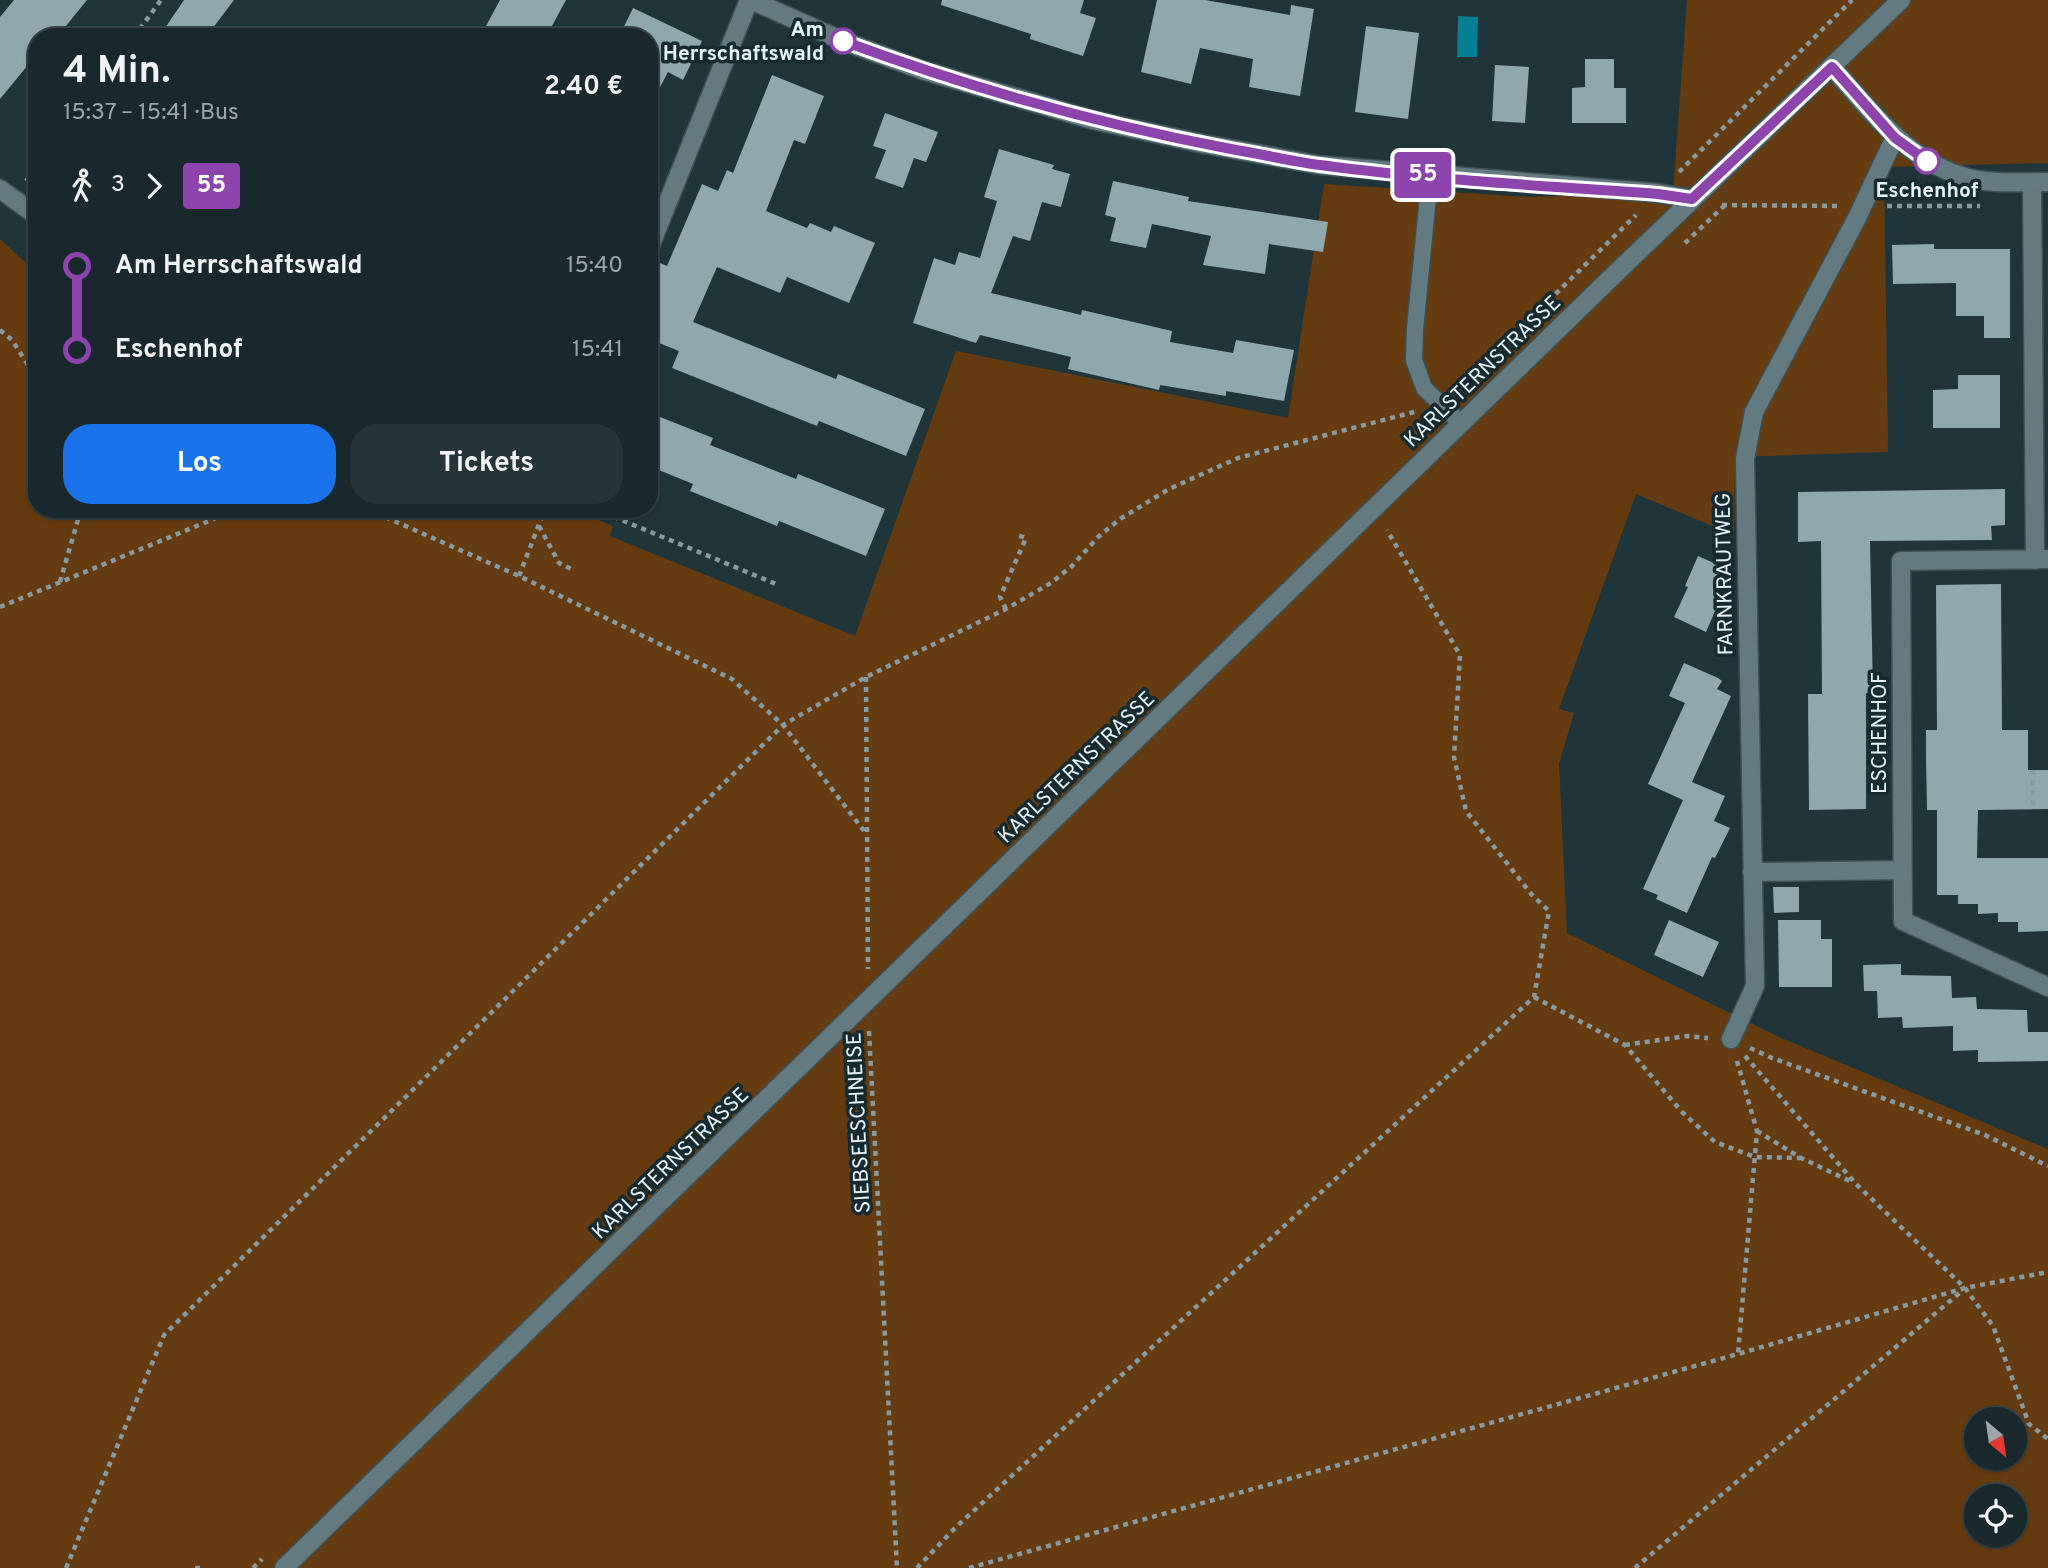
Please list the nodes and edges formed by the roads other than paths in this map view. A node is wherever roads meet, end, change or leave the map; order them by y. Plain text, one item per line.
1 (750, 0) edge
2 (1901, 0) edge
3 (1832, 67) junction
4 (1895, 138) junction
5 (1430, 176) junction
6 (2040, 182) edge
7 (0, 189) edge
8 (1692, 199) junction
9 (28, 209) edge
10 (658, 227) edge
11 (1461, 423) junction
12 (2042, 559) edge
13 (1902, 870) junction
14 (1752, 872) junction
15 (2048, 986) edge
16 (1731, 1039) road end
17 (284, 1568) edge

1 - 5 street
1 - 10 street
2 - 3 street, KARLSTERNSTRASSE
3 - 4 street
3 - 8 street, KARLSTERNSTRASSE
4 - 6 street
4 - 14 street, FARNKRAUTWEG
5 - 8 street
5 - 11 lane
6 - 12 street, ESCHENHOF
7 - 9 street
8 - 11 street, KARLSTERNSTRASSE
11 - 17 street, KARLSTERNSTRASSE
12 - 13 street, ESCHENHOF
13 - 14 street
13 - 15 street, ESCHENHOF
14 - 16 street, FARNKRAUTWEG

